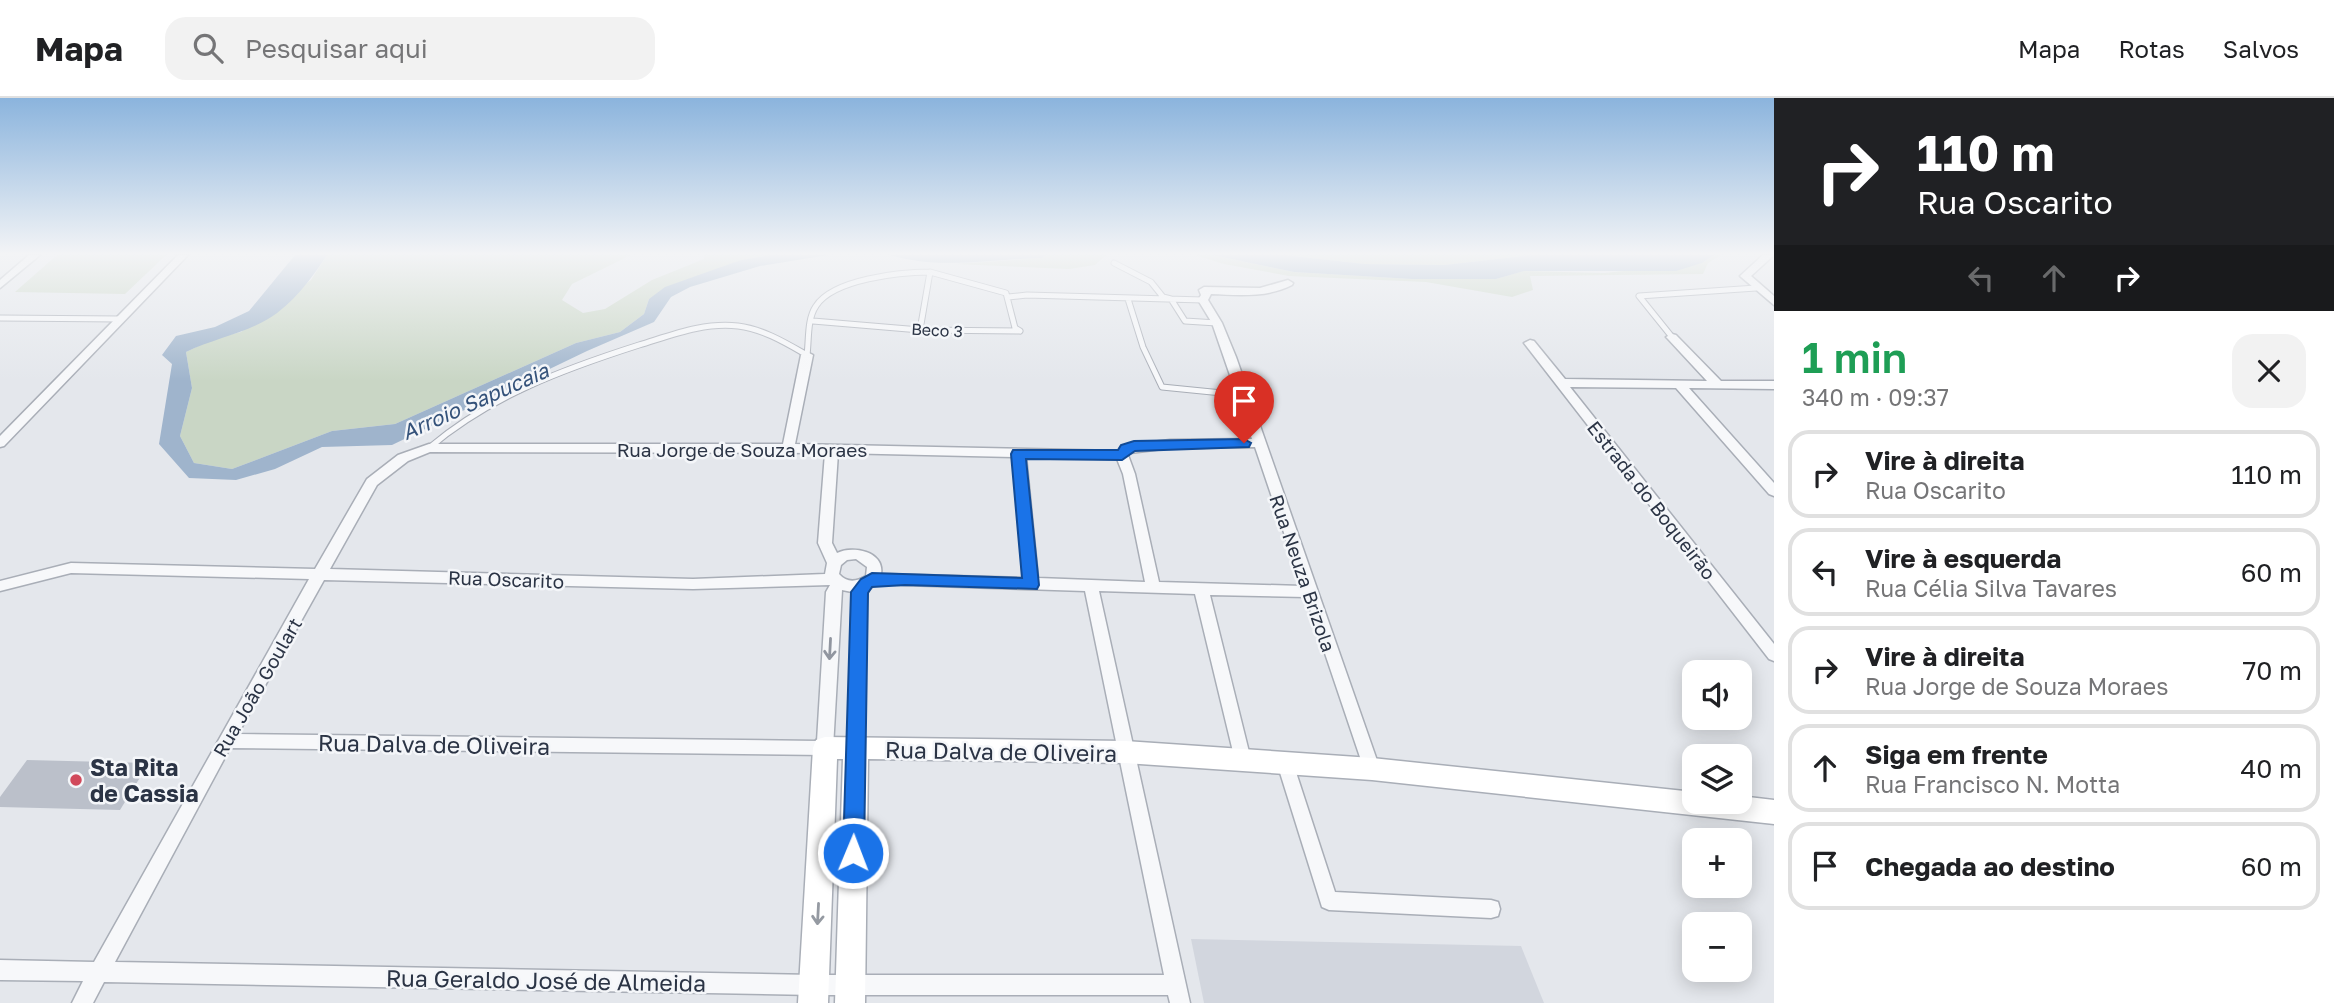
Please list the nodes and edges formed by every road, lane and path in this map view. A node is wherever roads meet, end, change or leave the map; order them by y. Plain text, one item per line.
1 (141, 297) edge
2 (827, 297) edge
3 (926, 297) edge
4 (1008, 297) edge
5 (1083, 297) edge
6 (1164, 297) edge
7 (1205, 297) edge
8 (1640, 297) edge
9 (1128, 299) junction
10 (1171, 299) junction
11 (1203, 300) junction
12 (0, 318) edge
13 (120, 319) junction
14 (813, 321) junction
15 (1217, 323) junction
16 (920, 330) junction
17 (1672, 337) joint
18 (1530, 343) dead end
19 (807, 355) junction
20 (1560, 383) junction
21 (1679, 384) junction
22 (1717, 384) junction
23 (1774, 385) edge
24 (1242, 395) junction
25 (0, 443) edge
26 (1258, 443) junction
27 (788, 447) junction
28 (429, 448) junction
29 (832, 449) junction
30 (1018, 454) junction
31 (1122, 455) junction
32 (372, 482) joint
33 (1774, 491) edge
34 (834, 563) junction
35 (322, 574) junction
36 (836, 581) junction
37 (869, 581) junction
38 (1031, 585) junction
39 (0, 586) edge
40 (1091, 586) junction
41 (1153, 586) junction
42 (1201, 588) junction
43 (1310, 592) junction
44 (1774, 655) edge
45 (225, 741) junction
46 (825, 748) junction
47 (856, 749) junction
48 (1125, 752) junction
49 (1243, 760) junction
50 (1285, 763) junction
51 (1372, 769) junction
52 (1774, 812) edge
53 (1491, 909) dead end
54 (0, 970) edge
55 (99, 971) junction
56 (851, 993) edge
57 (814, 994) edge
58 (1178, 994) edge
59 (82, 1003) edge

1 - 13 street
2 - 14 lane
3 - 16 lane
4 - 16 lane, Beco 3
5 - 9 lane
6 - 10 lane
7 - 11 street
8 - 17 lane
9 - 10 lane
9 - 24 lane
10 - 11 lane
10 - 15 lane
11 - 15 street, Rua Neuza Brizola
12 - 13 lane
13 - 25 street
14 - 16 lane, Beco 3
14 - 19 lane
15 - 24 street, Rua Neuza Brizola
17 - 22 street
18 - 20 street, Estrada do Boqueirão
19 - 27 street
19 - 28 lane
20 - 21 street
20 - 44 street, Estrada do Boqueirão
21 - 22 street
21 - 33 street
22 - 23 street
24 - 26 street, Rua Neuza Brizola
26 - 31 street, Rua Jorge de Souza Moraes
26 - 43 street, Rua Neuza Brizola
27 - 28 street, Rua Jorge de Souza Moraes
27 - 29 street, Rua Jorge de Souza Moraes
28 - 32 street, Rua Jorge de Souza Moraes
29 - 30 street, Rua Jorge de Souza Moraes
29 - 34 street
30 - 31 street, Rua Jorge de Souza Moraes
30 - 38 street
31 - 41 street
32 - 35 street, Rua João Goulart
34 - 36 street
34 - 37 street
35 - 36 street, Rua Oscarito
35 - 39 street, Rua Oscarito
35 - 45 street, Rua João Goulart
36 - 37 street
36 -> 46 street
37 - 38 street
37 - 47 street
38 - 40 street
40 - 41 street
40 - 48 street
41 - 42 street
42 - 43 street
42 - 49 street
43 - 51 street, Rua Neuza Brizola
45 - 46 street, Rua Dalva de Oliveira
45 - 55 street, Rua João Goulart
46 - 47 street, Rua Dalva de Oliveira
46 -> 57 street
47 - 48 street, Rua Dalva de Oliveira
47 - 56 street
48 - 49 street, Rua Dalva de Oliveira
48 - 58 street
49 - 50 street, Rua Dalva de Oliveira
50 - 51 street, Rua Dalva de Oliveira
50 - 53 street
51 - 52 street, Rua Dalva de Oliveira
54 - 55 street, Rua Geraldo José de Almeida
55 - 57 street, Rua Geraldo José de Almeida
55 - 59 street, Rua João Goulart
56 - 57 street, Rua Geraldo José de Almeida
56 - 58 street, Rua Geraldo José de Almeida

